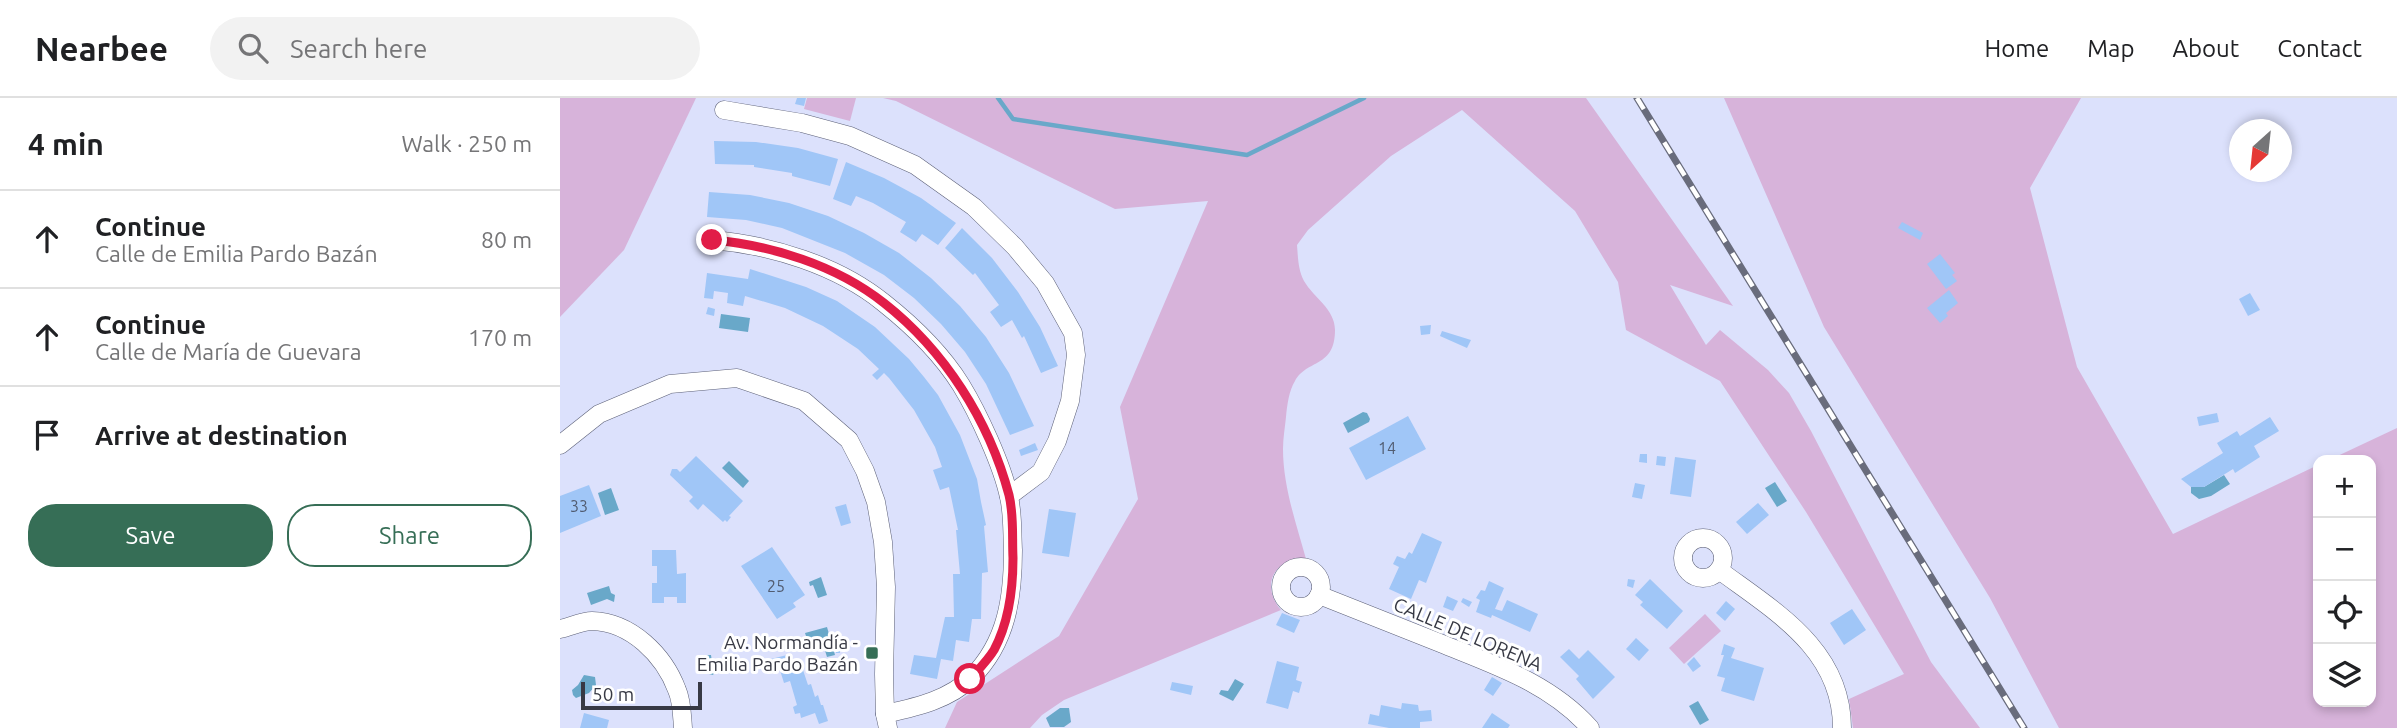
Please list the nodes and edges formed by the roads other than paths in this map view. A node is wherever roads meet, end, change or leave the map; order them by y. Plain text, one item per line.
1 (724, 110) dead end
2 (712, 240) dead end
3 (560, 445) edge
4 (1009, 496) junction
5 (1719, 570) dead end
6 (1319, 595) dead end
7 (560, 629) edge
8 (887, 721) edge
9 (684, 728) edge
10 (1590, 728) edge
11 (1842, 728) edge

1 - 4 street
2 - 4 street
3 - 8 street
4 - 8 street
5 - 11 street
6 - 10 street, CALLE DE LORENA
7 - 9 street

